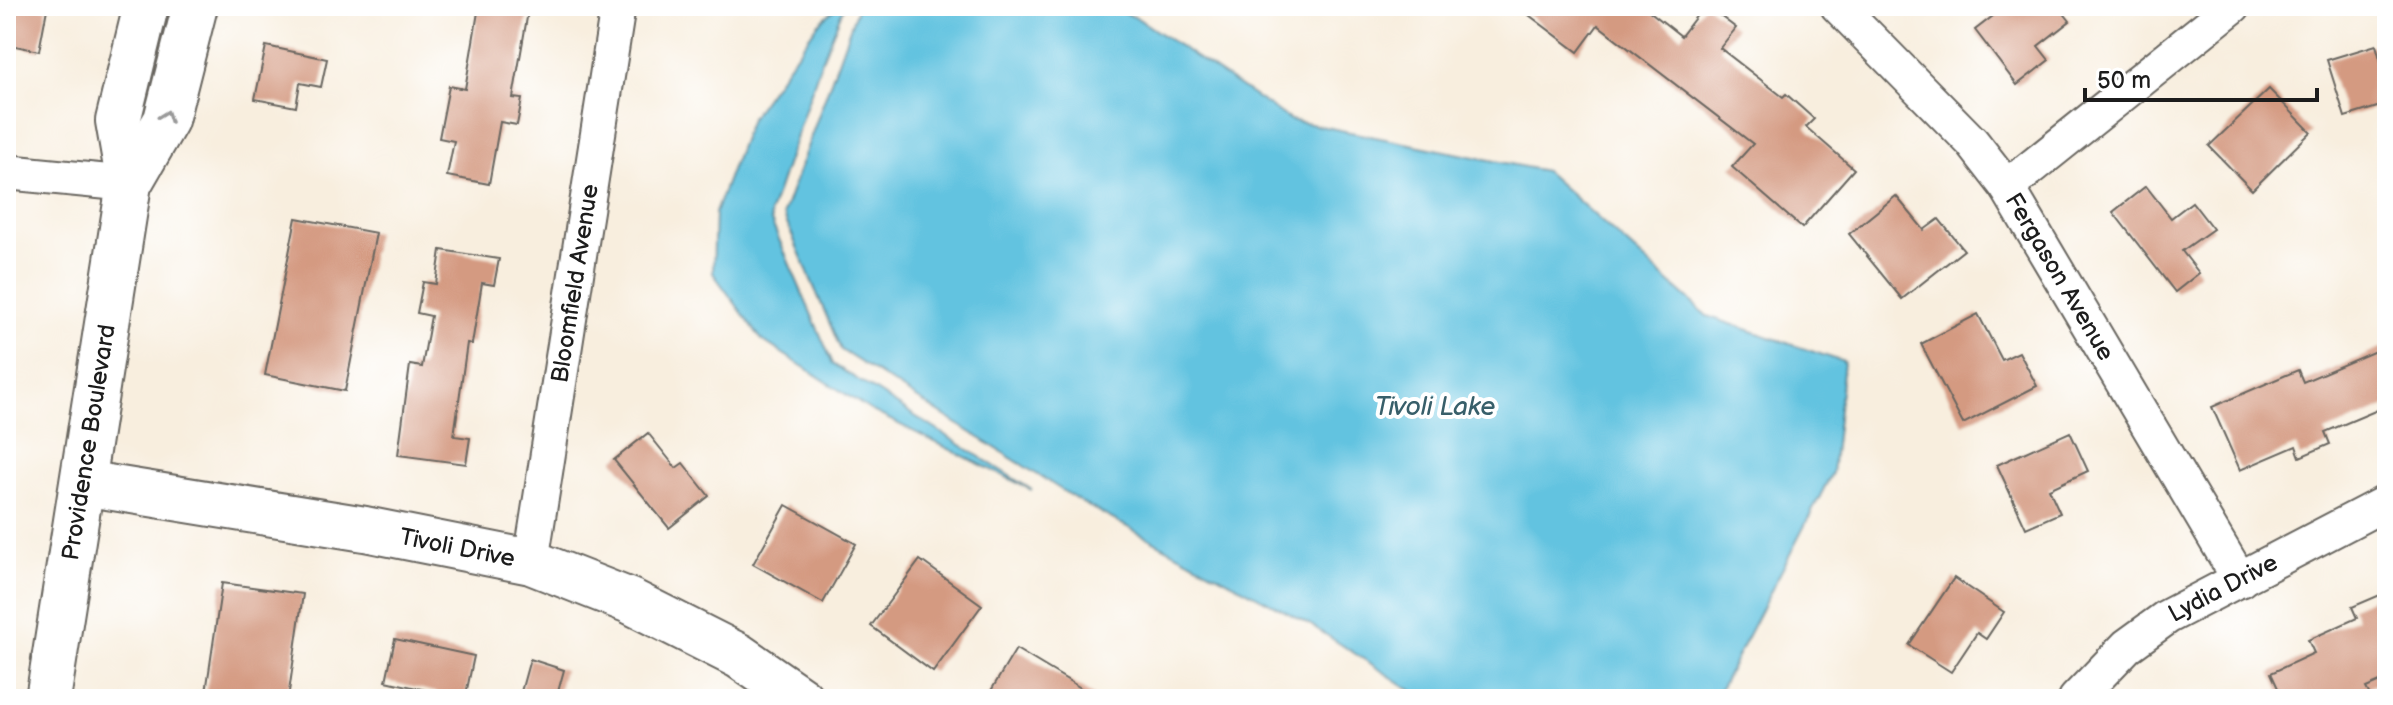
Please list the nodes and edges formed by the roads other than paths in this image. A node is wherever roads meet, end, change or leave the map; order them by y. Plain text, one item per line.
1 (146, 6) edge
2 (195, 6) edge
3 (618, 6) edge
4 (1838, 6) edge
5 (2233, 6) edge
6 (6, 172) edge
7 (129, 184) junction
8 (2007, 187) junction
9 (83, 483) junction
10 (2387, 502) edge
11 (531, 562) junction
12 (2240, 580) junction
13 (48, 699) edge
14 (801, 699) edge
15 (2076, 699) edge

1 - 7 main road, Providence Boulevard
7 -> 2 main road, Providence Boulevard
3 - 11 street, Bloomfield Avenue
4 - 8 street, Fergason Avenue
5 - 8 street
6 - 7 street
7 - 9 main road, Providence Boulevard
8 - 12 street, Fergason Avenue
9 - 11 main road, Tivoli Drive
9 - 13 main road, Providence Boulevard
10 - 12 street, Lydia Drive
11 - 14 main road, Tivoli Drive
12 - 15 street, Lydia Drive

